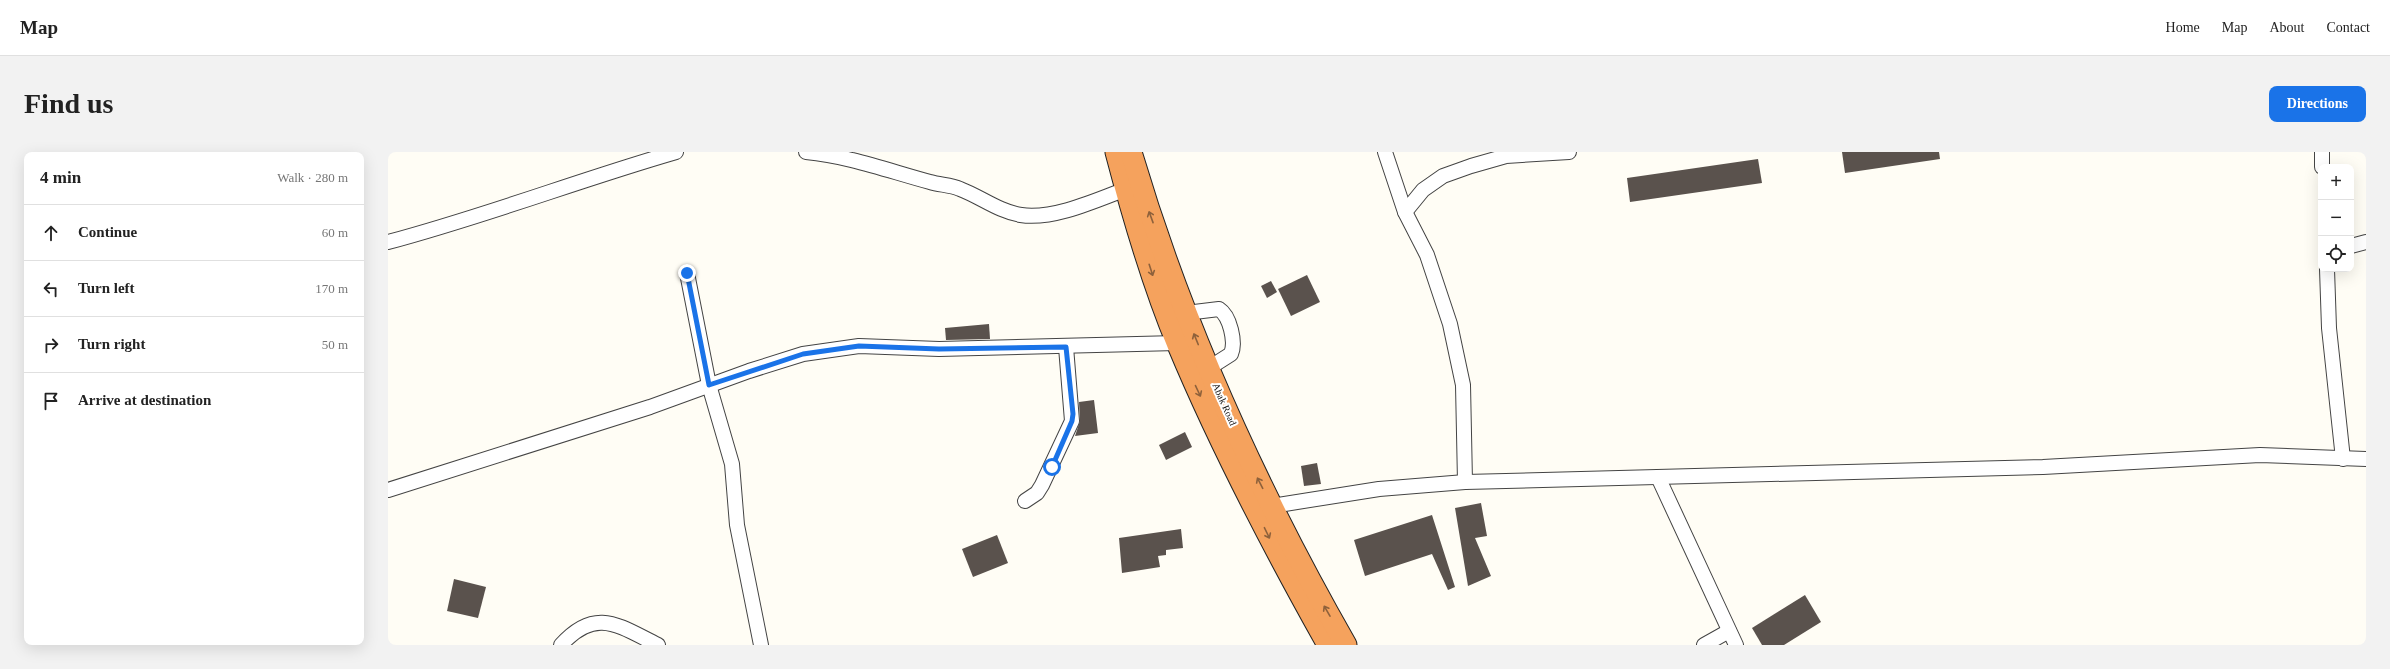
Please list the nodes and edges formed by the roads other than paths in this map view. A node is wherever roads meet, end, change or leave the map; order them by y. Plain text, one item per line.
1 (806, 152) edge
2 (1116, 152) edge
3 (1131, 152) edge
4 (1385, 152) edge
5 (1569, 152) edge
6 (2322, 152) edge
7 (667, 153) edge
8 (1505, 154) edge
9 (2322, 164) edge
10 (1126, 188) junction
11 (1405, 212) junction
12 (388, 242) edge
13 (2366, 242) edge
14 (2354, 245) edge
15 (2327, 272) edge
16 (687, 273) dead end
17 (1186, 312) junction
18 (1177, 343) junction
19 (1066, 347) junction
20 (1208, 368) junction
21 (709, 385) junction
22 (2343, 459) junction
23 (2366, 459) edge
24 (1658, 477) junction
25 (1465, 482) junction
26 (388, 490) edge
27 (1025, 501) dead end
28 (1272, 506) junction
29 (1729, 631) junction
30 (562, 645) edge
31 (658, 645) edge
32 (761, 645) edge
33 (1328, 645) edge
34 (1346, 645) edge
35 (1704, 645) edge
36 (1736, 645) edge

1 - 10 street
2 - 10 highway, Abak Road
17 -> 3 highway, Abak Road
4 - 11 street
5 - 8 street
6 - 9 street
7 - 12 street
8 - 11 street
10 -> 18 highway, Abak Road
11 - 25 street
13 - 14 street
15 - 22 street
16 - 21 street
20 -> 17 highway, Abak Road
17 - 20 street
18 - 19 street
18 -> 33 highway, Abak Road
19 - 21 street
19 - 27 street
28 -> 20 highway, Abak Road
21 - 26 street
21 - 32 street
22 - 23 street
22 - 24 street
24 - 25 street
24 - 29 street
25 - 28 street
34 -> 28 highway, Abak Road
29 - 35 street
29 - 36 street
30 - 31 street

